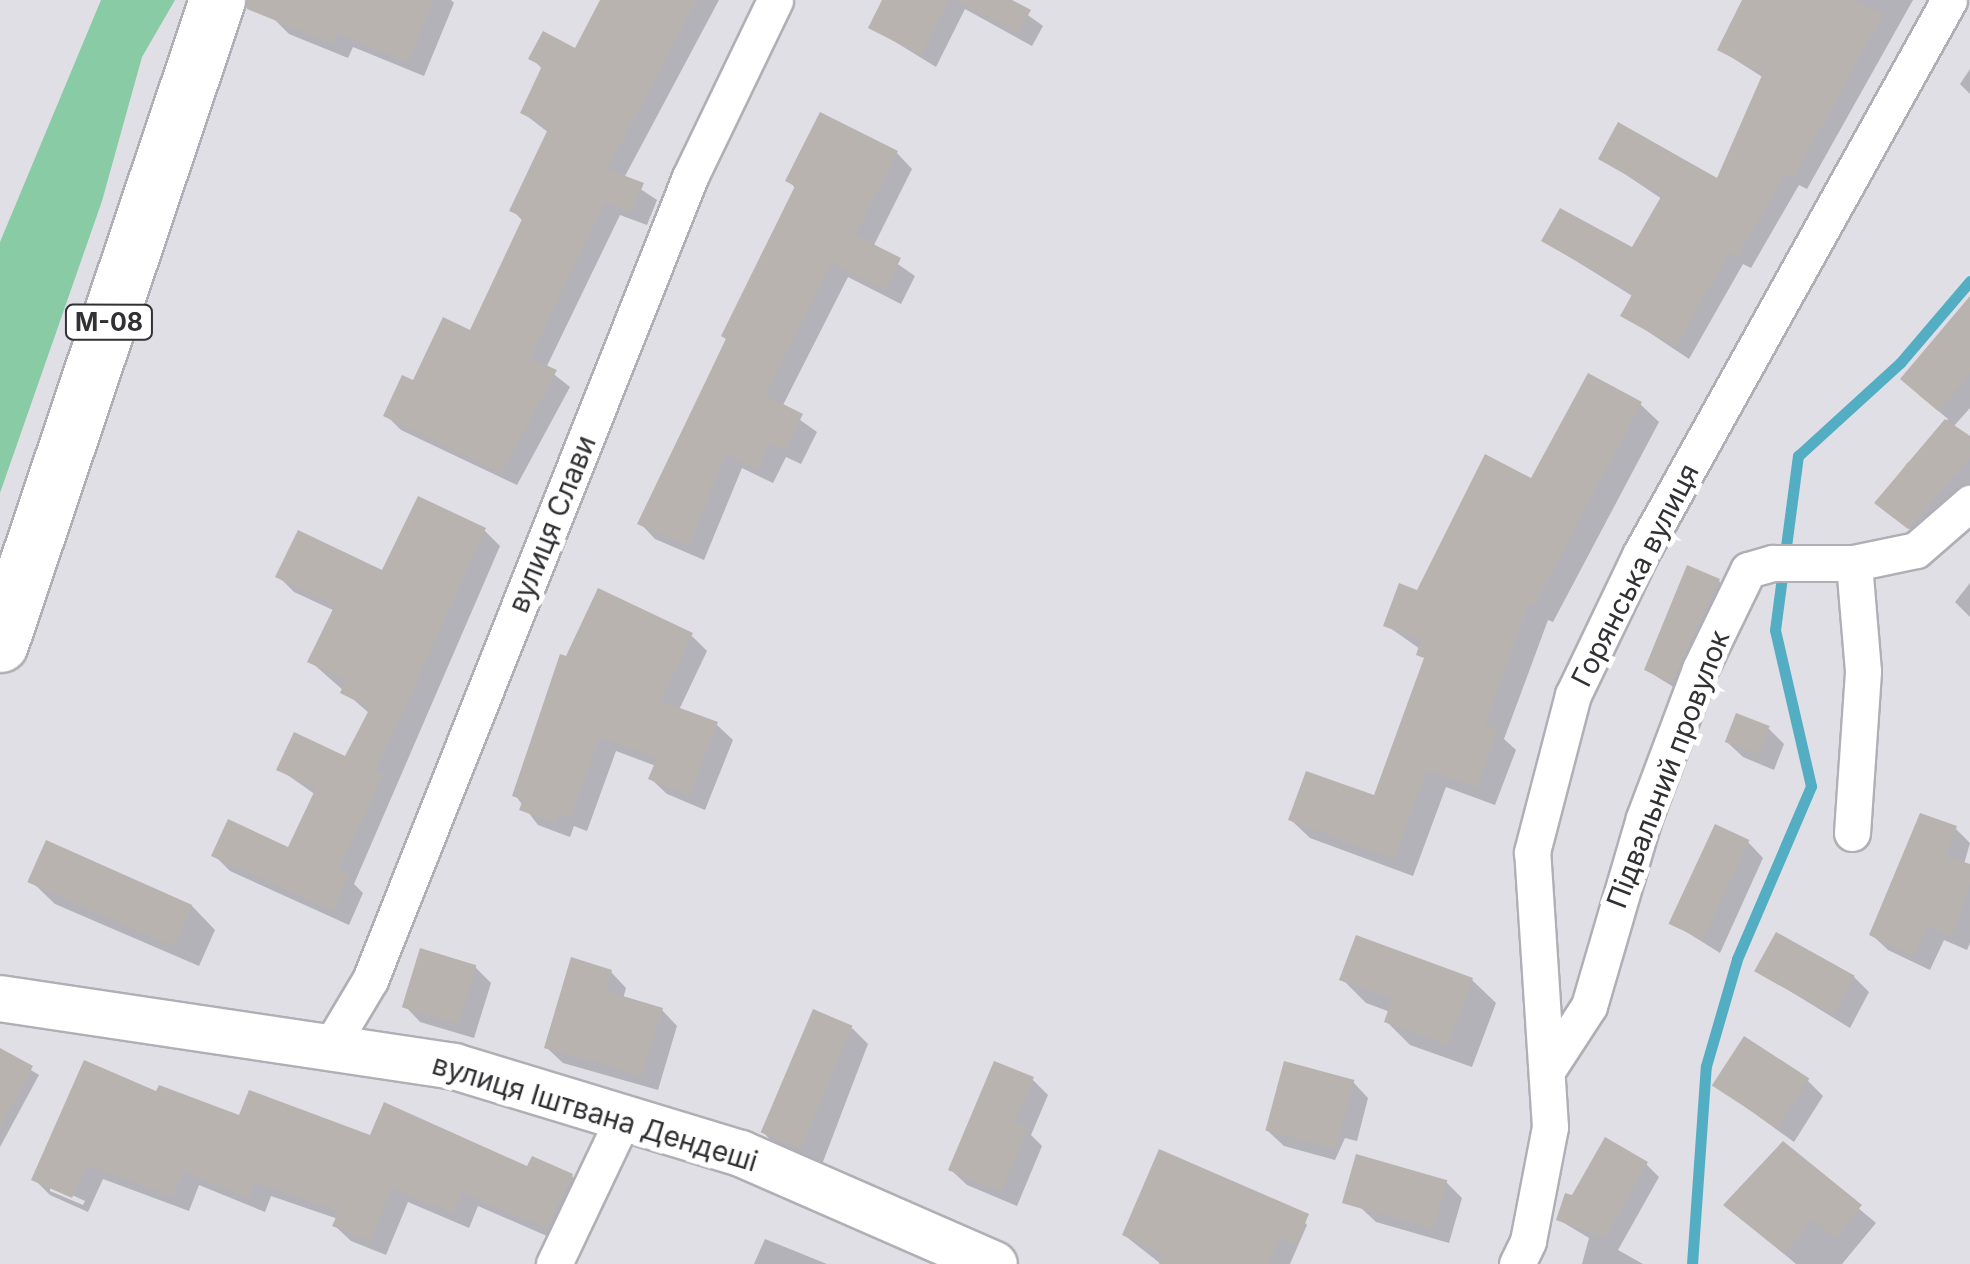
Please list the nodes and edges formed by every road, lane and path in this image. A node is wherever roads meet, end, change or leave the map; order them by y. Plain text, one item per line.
1 (217, 0) edge
2 (775, 0) edge
3 (1949, 0) edge
4 (1970, 503) edge
5 (1854, 563) junction
6 (0, 644) edge
7 (1852, 833) dead end
8 (0, 998) edge
9 (330, 1047) junction
10 (1550, 1066) junction
11 (623, 1119) junction
12 (554, 1264) edge
13 (994, 1264) edge
14 (1517, 1264) edge

1 - 6 highway, М-08
2 - 9 street, вулиця Слави
3 - 10 street, Горянська вулиця
4 - 5 street, Підвальний провулок
5 - 7 street
5 - 10 street, Підвальний провулок
8 - 9 street, вулиця Іштвана Дендеші
9 - 11 street, вулиця Іштвана Дендеші
10 - 14 street, Горянська вулиця
11 - 12 street
11 - 13 street, вулиця Іштвана Дендеші

